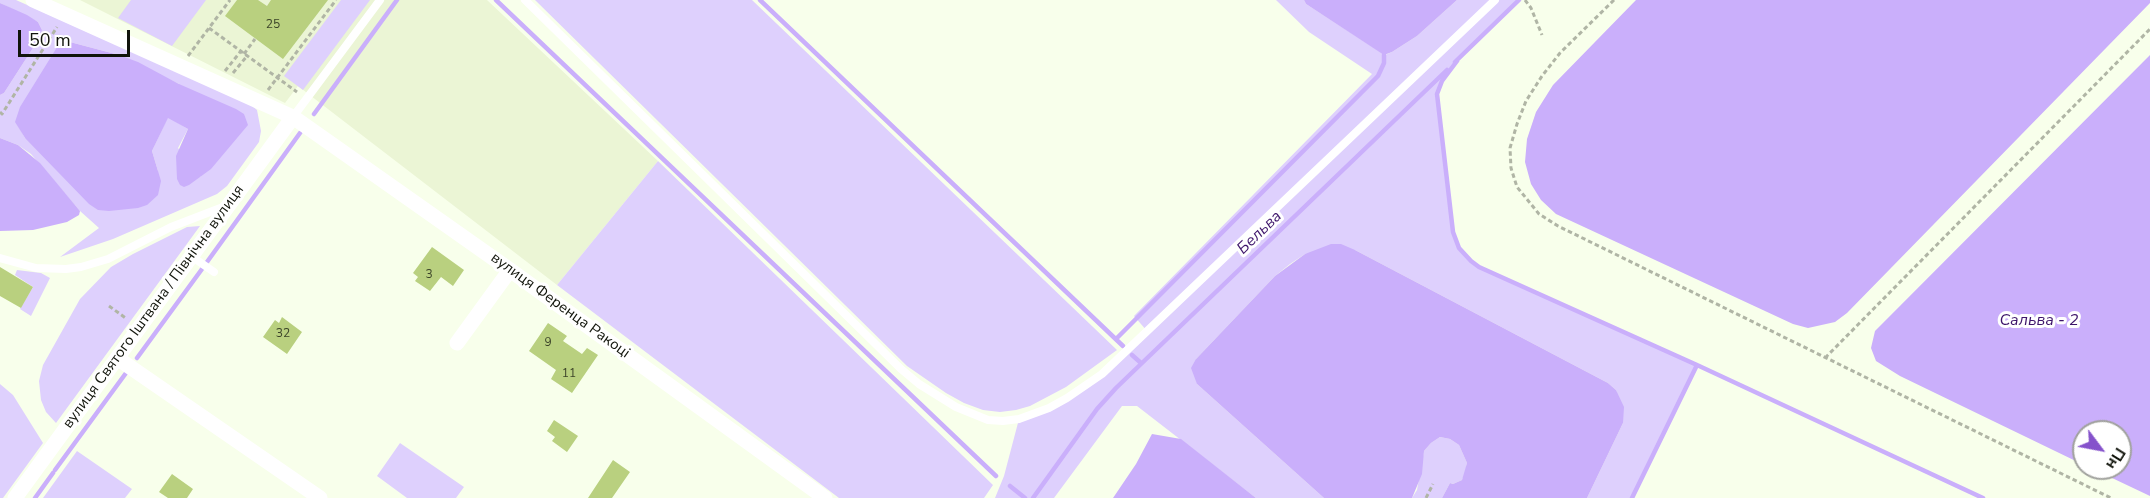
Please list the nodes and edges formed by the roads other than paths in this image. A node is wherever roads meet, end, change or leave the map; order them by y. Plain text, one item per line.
1 (33, 0) edge
2 (380, 0) edge
3 (525, 0) edge
4 (1495, 0) edge
5 (293, 117) junction
6 (228, 206) junction
7 (191, 256) junction
8 (0, 258) edge
9 (510, 270) junction
10 (214, 272) dead end
11 (457, 344) dead end
12 (117, 358) junction
13 (15, 498) edge
14 (320, 498) edge
15 (825, 498) edge

1 - 5 street, вулиця Ференца Ракоці
2 - 5 lane
3 - 4 lane
5 - 6 street, вулиця Святого Іштвана / Північна вулиця
5 - 9 street, вулиця Ференца Ракоці
6 - 7 street, вулиця Святого Іштвана / Північна вулиця
6 - 8 lane
7 - 10 lane
7 - 12 street, вулиця Святого Іштвана / Північна вулиця
9 - 11 street
9 - 15 street, вулиця Ференца Ракоці
12 - 13 street, вулиця Святого Іштвана / Північна вулиця
12 - 14 street

